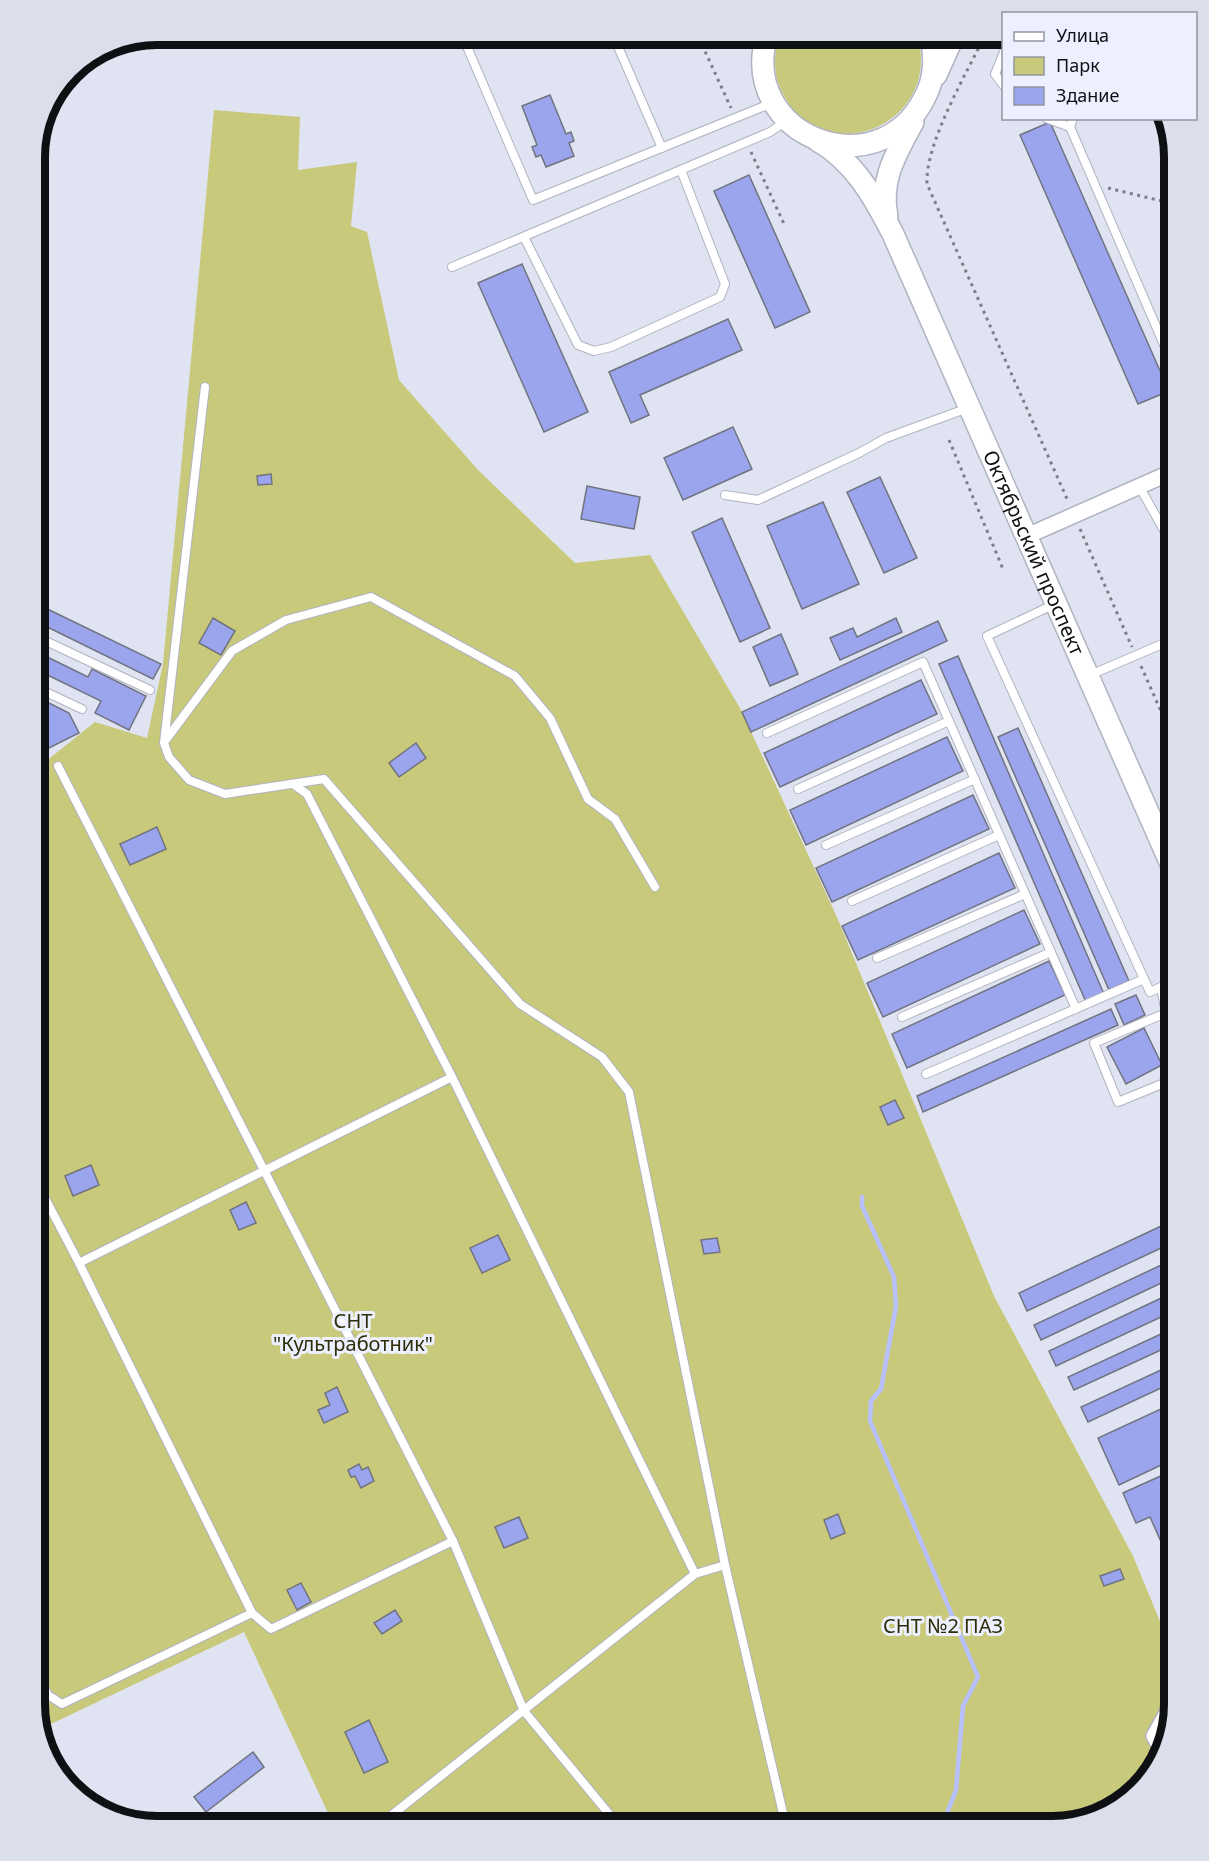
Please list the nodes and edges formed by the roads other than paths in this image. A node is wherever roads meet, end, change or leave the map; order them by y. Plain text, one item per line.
1 (466, 45) edge
2 (617, 45) edge
3 (763, 45) edge
4 (932, 45) edge
5 (949, 45) edge
6 (1002, 57) edge
7 (1002, 83) edge
8 (924, 99) junction
9 (774, 103) junction
10 (787, 120) junction
11 (1051, 120) edge
12 (1072, 120) edge
13 (1070, 127) junction
14 (817, 141) junction
15 (662, 148) junction
16 (681, 170) junction
17 (893, 234) junction
18 (524, 237) junction
19 (452, 267) dead end
20 (1164, 345) edge
21 (205, 387) dead end
22 (970, 407) junction
23 (1164, 475) edge
24 (1139, 486) junction
25 (725, 495) dead end
26 (1164, 530) edge
27 (1027, 536) junction
28 (1056, 604) junction
29 (45, 641) edge
30 (1164, 643) edge
31 (1088, 676) junction
32 (150, 690) dead end
33 (45, 692) edge
34 (82, 709) dead end
35 (949, 721) junction
36 (766, 733) dead end
37 (164, 742) junction
38 (58, 765) dead end
39 (975, 779) junction
40 (292, 784) junction
41 (798, 789) dead end
42 (999, 835) junction
43 (826, 845) dead end
44 (1164, 848) edge
45 (655, 887) dead end
46 (1025, 894) junction
47 (852, 901) dead end
48 (1051, 952) junction
49 (877, 958) dead end
50 (1144, 979) junction
51 (1164, 986) edge
52 (1161, 987) junction
53 (1164, 1003) edge
54 (1076, 1009) junction
55 (1164, 1014) edge
56 (902, 1017) dead end
57 (926, 1074) dead end
58 (452, 1077) junction
59 (1164, 1083) edge
60 (265, 1172) junction
61 (45, 1198) edge
62 (79, 1263) junction
63 (453, 1541) junction
64 (725, 1565) junction
65 (695, 1574) junction
66 (252, 1613) junction
67 (45, 1690) edge
68 (524, 1712) junction
69 (1163, 1721) edge
70 (1157, 1741) edge
71 (391, 1816) edge
72 (610, 1816) edge
73 (784, 1816) edge

1 - 15 lane
2 - 15 lane
3 - 9 main road, Октябрьский проспект
4 - 8 main road
5 - 8 main road
6 - 7 lane
8 - 14 main road
8 - 17 main road, Октябрьский проспект
9 - 10 main road, Октябрьский проспект
9 - 15 lane
10 - 14 main road, Октябрьский проспект
10 - 16 lane
11 - 13 lane
12 - 13 lane
13 - 20 lane
14 - 17 main road, Октябрьский проспект
16 - 18 lane
16 - 18 lane
17 - 22 main road, Октябрьский проспект
18 - 19 lane
21 - 37 lane
22 - 25 lane
22 - 27 main road, Октябрьский проспект
23 - 24 street
24 - 26 lane
24 - 27 street
27 - 28 main road, Октябрьский проспект
28 - 31 main road, Октябрьский проспект
28 - 50 lane
29 - 32 lane
30 - 31 lane
31 - 44 main road, Октябрьский проспект
33 - 34 lane
35 - 36 lane
35 - 39 lane
35 - 41 lane
37 - 40 lane
37 - 45 lane
38 - 60 lane
39 - 42 lane
39 - 43 lane
40 - 58 lane
40 - 64 lane
42 - 46 lane
42 - 47 lane
46 - 48 lane
46 - 49 lane
48 - 54 lane
48 - 56 lane
50 - 52 lane
50 - 54 lane
51 - 52 lane
52 - 53 lane
54 - 57 lane
55 - 59 lane
58 - 60 lane
58 - 65 lane
60 - 62 lane
60 - 63 lane
61 - 62 lane
62 - 66 lane
63 - 66 lane
63 - 68 lane
64 - 65 lane
64 - 73 lane
65 - 68 lane
66 - 67 lane
68 - 71 lane
68 - 72 lane
69 - 70 street

